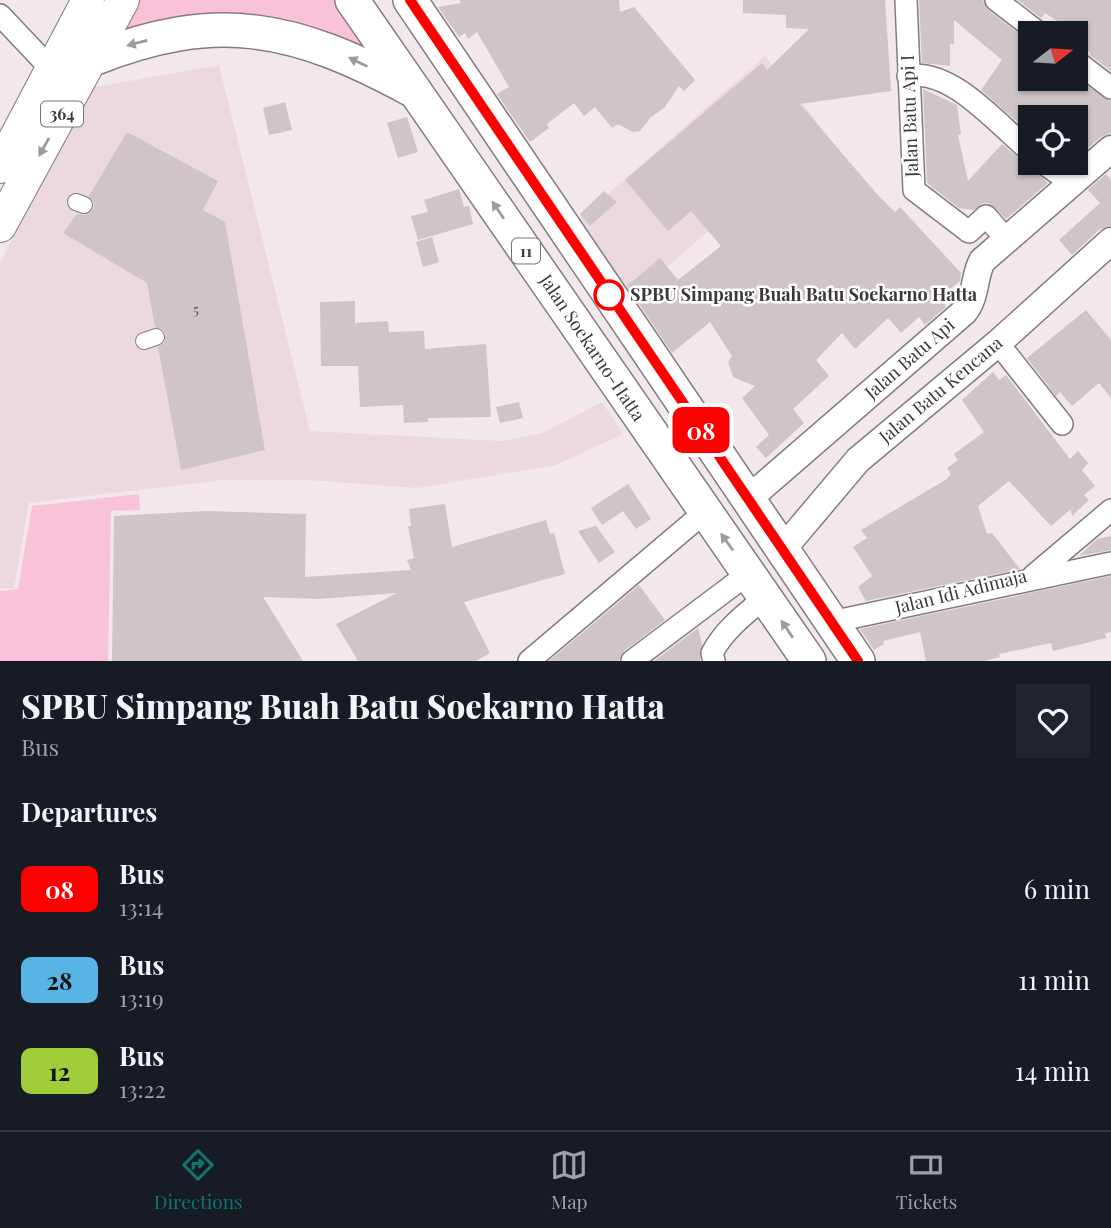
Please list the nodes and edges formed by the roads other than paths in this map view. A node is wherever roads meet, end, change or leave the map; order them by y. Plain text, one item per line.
1 (88, 0) edge
2 (122, 0) edge
3 (352, 0) edge
4 (410, 0) edge
5 (906, 0) edge
6 (996, 0) edge
7 (0, 15) edge
8 (1023, 21) edge
9 (93, 59) junction
10 (1088, 70) edge
11 (53, 71) junction
12 (908, 76) junction
13 (1111, 88) edge
14 (419, 94) junction
15 (1018, 141) edge
16 (1111, 149) edge
17 (0, 167) edge
18 (1060, 175) edge
19 (1070, 182) junction
20 (0, 226) edge
21 (1006, 239) junction
22 (1111, 241) edge
23 (998, 343) junction
24 (1062, 424) dead end
25 (747, 500) junction
26 (1111, 510) edge
27 (706, 511) junction
28 (782, 550) junction
29 (1111, 563) edge
30 (1032, 577) junction
31 (758, 585) junction
32 (831, 622) junction
33 (529, 661) edge
34 (632, 661) edge
35 (714, 661) edge
36 (808, 661) edge
37 (858, 661) edge

1 - 11 main road, 364
2 - 9 main road, 364
3 - 14 highway, Jalan Soekarno-Hatta / 11
4 - 25 highway, 11
5 - 12 street, Jalan Batu Api I
6 - 8 street
7 - 11 street
14 -> 9 highway
9 -> 20 main road, 364
10 - 13 street
11 - 17 main road, 364
12 - 15 street
12 - 21 street, Jalan Batu Api I
27 -> 14 highway, Jalan Soekarno-Hatta / 11
16 - 19 street, Jalan Batu Api
18 - 19 street
19 - 21 street, Jalan Batu Api
21 - 25 street, Jalan Batu Api
22 - 23 street, Jalan Batu Kencana
23 - 24 street
23 - 28 street, Jalan Batu Kencana
25 - 28 highway, 11
26 - 30 street, Jalan Idi Adimaja
31 -> 27 highway, Jalan Soekarno-Hatta / 11
27 - 33 street
28 - 32 highway, 11
29 - 30 street
30 - 32 street, Jalan Idi Adimaja
31 - 34 street
31 - 35 street
36 -> 31 highway, Jalan Soekarno-Hatta / 11
32 - 37 highway, 11

